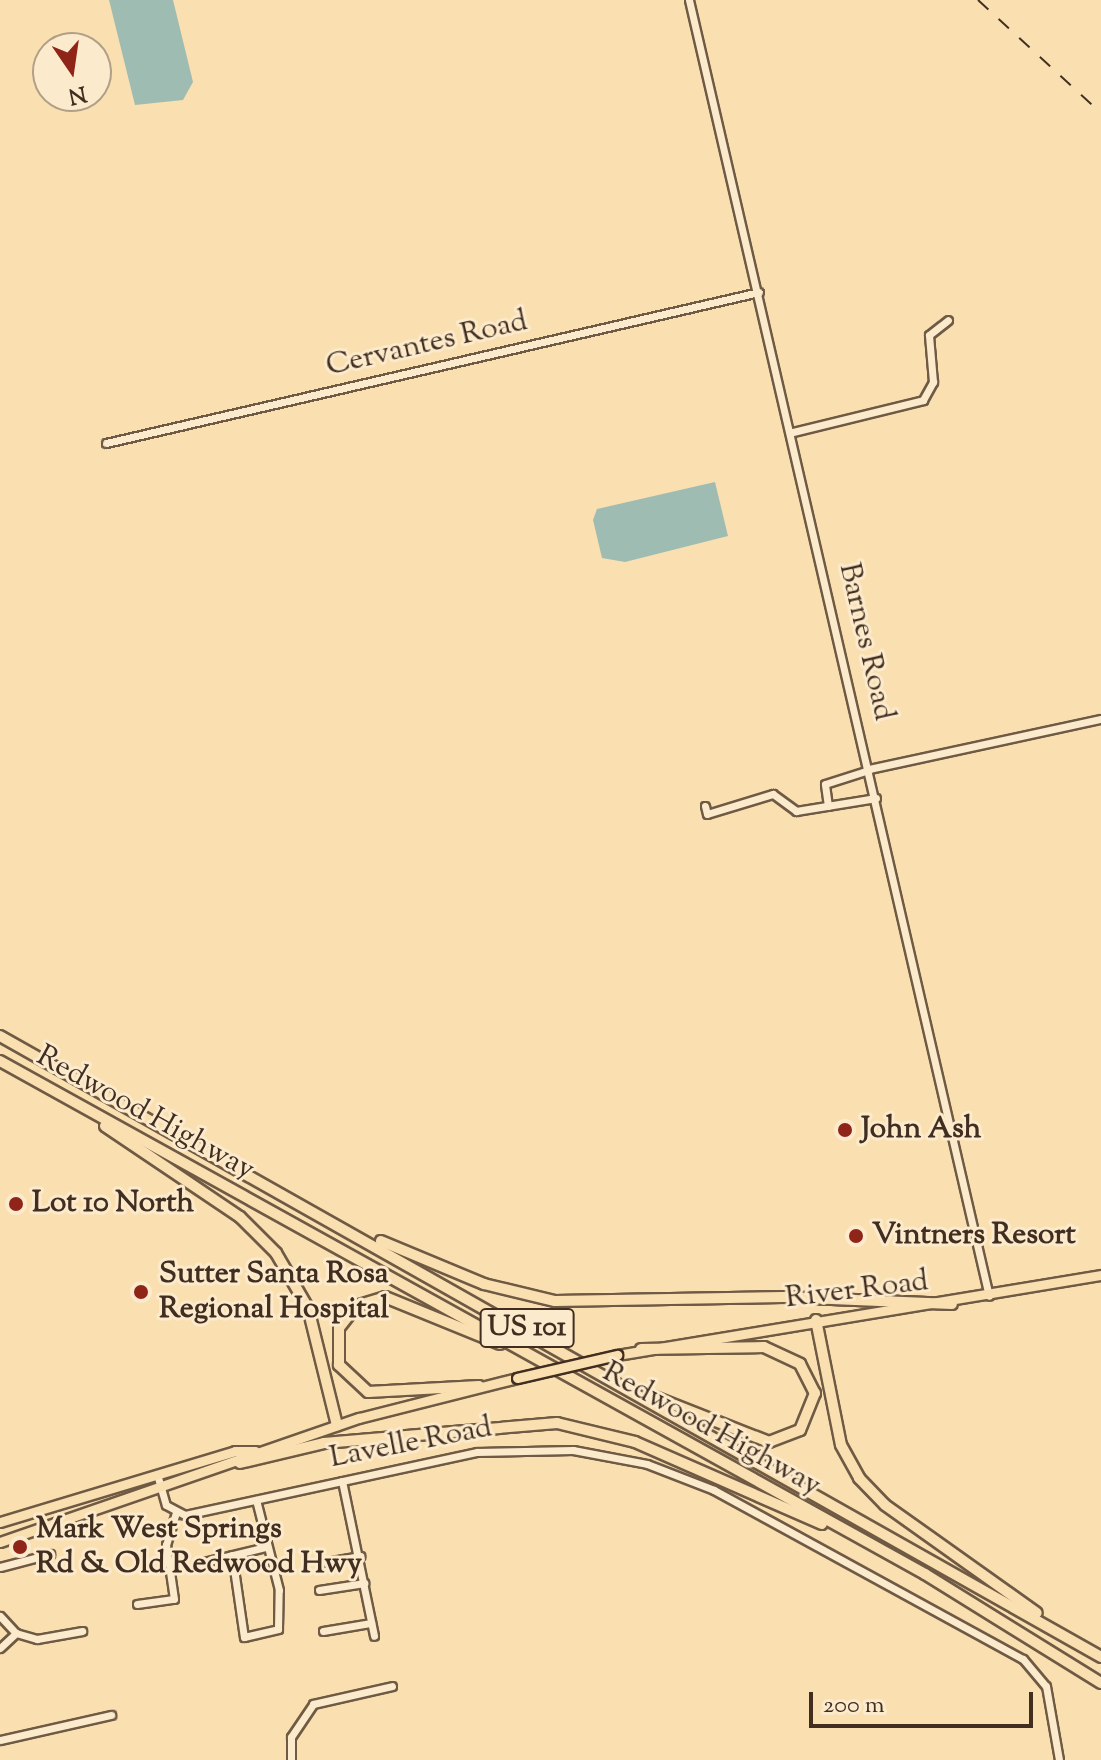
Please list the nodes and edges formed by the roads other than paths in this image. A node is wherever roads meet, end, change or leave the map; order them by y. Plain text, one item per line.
1 (689, 0) edge
2 (759, 292) junction
3 (948, 320) dead end
4 (793, 432) junction
5 (106, 443) dead end
6 (1101, 719) edge
7 (869, 770) junction
8 (876, 798) junction
9 (705, 806) dead end
10 (828, 806) junction
11 (0, 1036) edge
12 (0, 1061) edge
13 (75, 1103) junction
14 (326, 1217) junction
15 (1101, 1275) edge
16 (989, 1297) junction
17 (952, 1304) junction
18 (816, 1320) junction
19 (516, 1349) junction
20 (641, 1349) junction
21 (620, 1384) junction
22 (479, 1386) junction
23 (337, 1425) junction
24 (255, 1451) junction
25 (240, 1463) junction
26 (157, 1474) junction
27 (342, 1481) junction
28 (160, 1487) junction
29 (256, 1500) junction
30 (176, 1513) junction
31 (0, 1522) edge
32 (842, 1530) junction
33 (0, 1542) edge
34 (266, 1547) junction
35 (50, 1554) dead end
36 (232, 1555) junction
37 (360, 1556) junction
38 (204, 1562) dead end
39 (326, 1562) dead end
40 (0, 1567) edge
41 (364, 1583) junction
42 (319, 1590) dead end
43 (137, 1604) dead end
44 (0, 1616) edge
45 (371, 1623) junction
46 (1051, 1626) junction
47 (82, 1631) dead end
48 (323, 1631) dead end
49 (16, 1633) junction
50 (374, 1636) dead end
51 (0, 1648) edge
52 (1101, 1657) edge
53 (1101, 1683) edge
54 (392, 1686) dead end
55 (111, 1715) dead end
56 (0, 1740) edge
57 (291, 1760) edge
58 (1059, 1760) edge

1 - 2 street, Barnes Road
2 - 4 street, Barnes Road
2 - 5 street, Cervantes Road
3 - 4 street
4 - 7 street, Barnes Road
6 - 7 street
7 - 8 street, Barnes Road
7 - 10 street
8 - 10 street
8 - 16 street, Barnes Road
9 - 10 street
11 - 14 highway, Redwood Highway / US 101
12 - 13 highway, Redwood Highway / US 101
13 - 19 highway, Redwood Highway / US 101
13 - 23 highway
14 - 17 highway
14 - 21 highway, Redwood Highway / US 101
15 - 16 main road, River Road
16 - 17 main road, River Road
17 - 18 main road, River Road
18 - 20 main road, River Road
18 - 46 highway
19 - 22 highway
19 - 32 highway, Redwood Highway / US 101
20 - 21 highway
20 - 22 main road, River Road, bridge
21 - 46 highway, Redwood Highway / US 101
22 - 23 main road, River Road
23 - 24 main road, River Road
24 - 25 main road
24 - 26 main road, River Road
25 - 28 main road
25 - 32 highway
26 - 28 street
26 - 31 main road, River Road
27 - 29 street, Lavelle Road
27 - 37 street
27 - 58 street, Lavelle Road
28 - 30 street
28 - 33 main road
29 - 30 street, Lavelle Road
29 - 34 street
30 - 43 street
32 - 53 highway, Redwood Highway / US 101
34 - 36 street
34 - 36 street
35 - 40 street
36 - 38 street
37 - 39 street
37 - 41 street
41 - 42 street
41 - 45 street
44 - 49 street
45 - 48 street
45 - 50 street
46 - 52 highway, Redwood Highway / US 101
47 - 49 street
49 - 51 street
54 - 57 street
55 - 56 street

